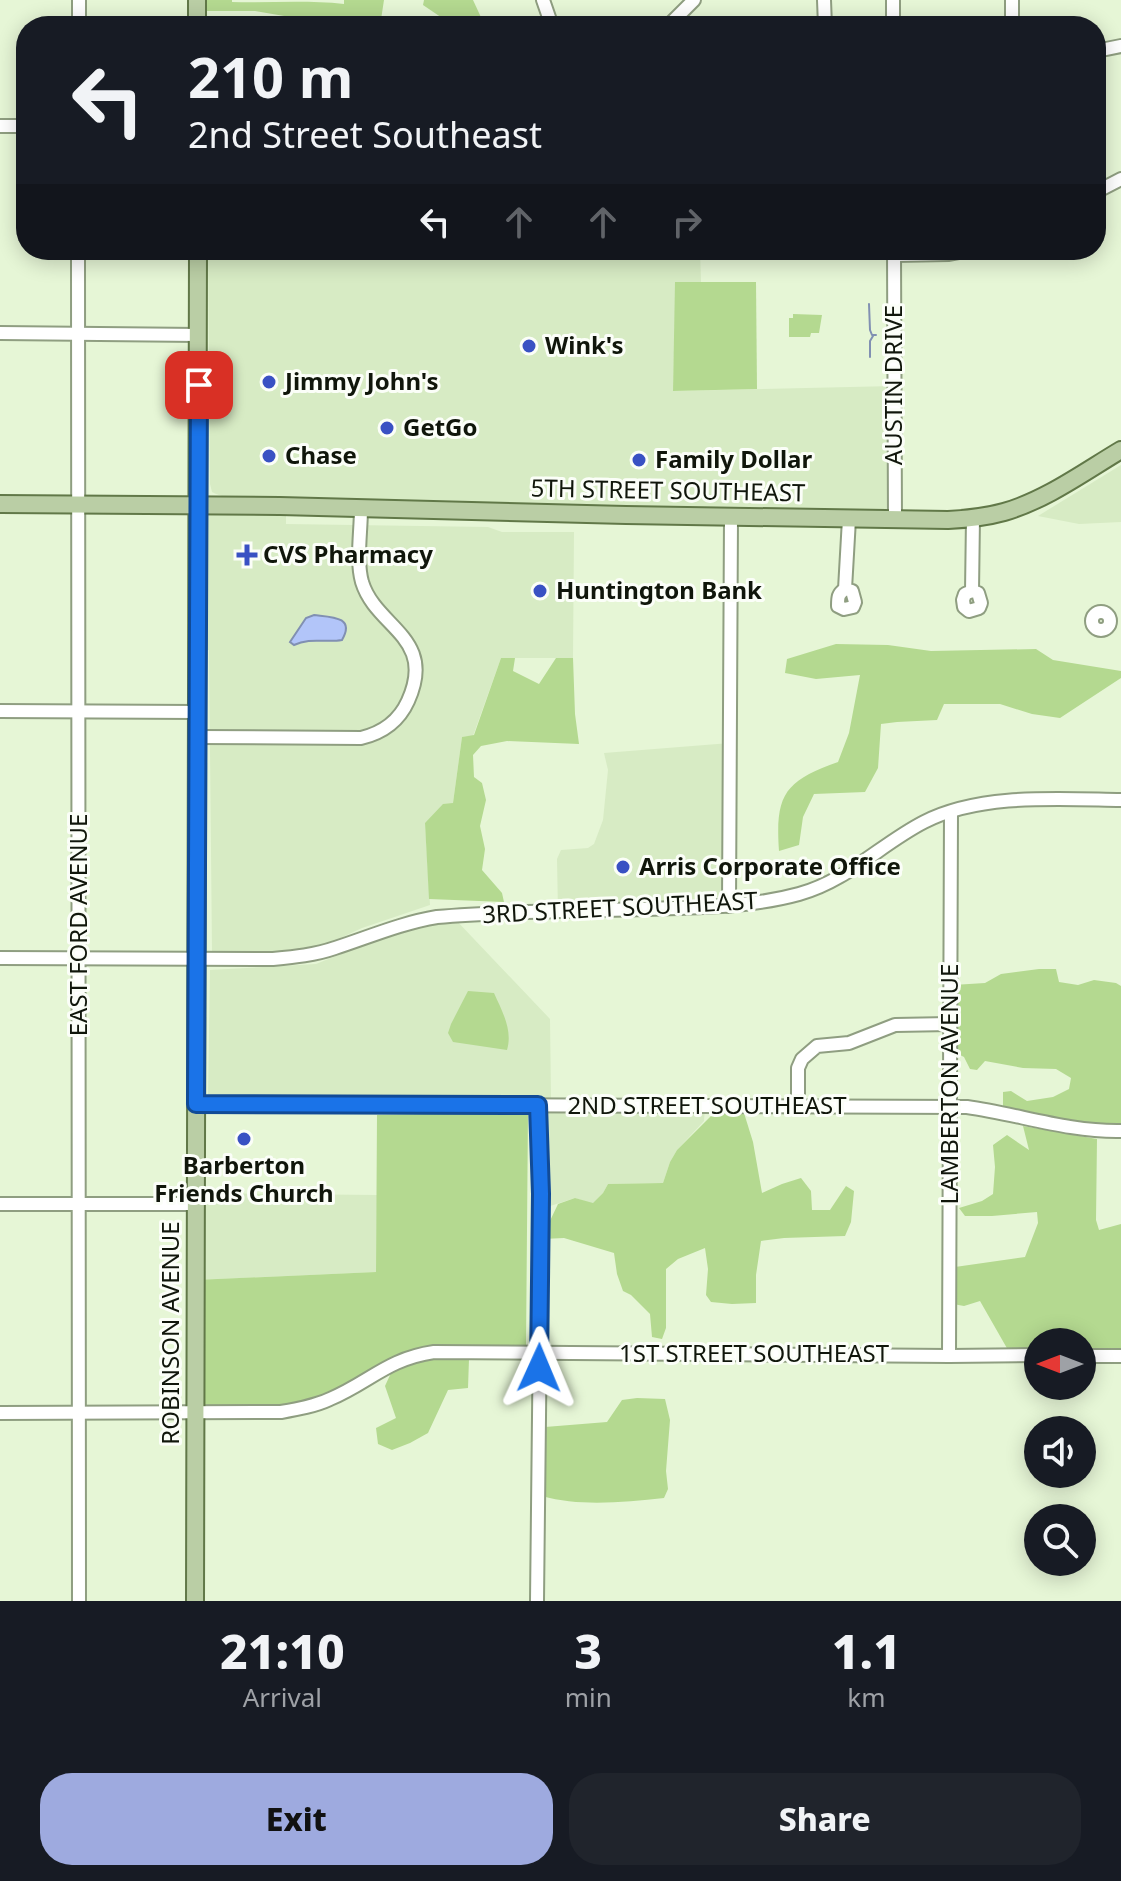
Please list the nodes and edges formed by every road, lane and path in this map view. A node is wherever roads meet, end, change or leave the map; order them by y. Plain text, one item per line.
1 (694, 0) edge
2 (678, 16) edge
3 (78, 260) edge
4 (198, 260) edge
5 (894, 260) edge
6 (0, 333) edge
7 (79, 334) junction
8 (199, 335) junction
9 (1121, 450) edge
10 (0, 504) edge
11 (78, 505) junction
12 (198, 506) junction
13 (361, 508) junction
14 (731, 517) junction
15 (973, 518) junction
16 (849, 519) junction
17 (895, 520) junction
18 (845, 589) dead end
19 (972, 591) dead end
20 (79, 710) junction
21 (0, 711) edge
22 (197, 712) junction
23 (197, 737) junction
24 (1121, 800) edge
25 (951, 812) junction
26 (729, 906) junction
27 (0, 958) edge
28 (79, 958) junction
29 (197, 958) junction
30 (950, 1024) junction
31 (196, 1104) junction
32 (538, 1105) junction
33 (798, 1106) junction
34 (950, 1107) junction
35 (1121, 1131) edge
36 (0, 1204) edge
37 (79, 1204) junction
38 (196, 1204) junction
39 (540, 1352) junction
40 (1024, 1355) edge
41 (949, 1356) junction
42 (1096, 1356) edge
43 (1121, 1356) edge
44 (0, 1413) edge
45 (79, 1413) junction
46 (195, 1413) junction
47 (79, 1601) edge
48 (195, 1601) edge
49 (537, 1601) edge

1 - 2 street
3 - 7 street, EAST FORD AVENUE
4 - 8 main road, ROBINSON AVENUE
5 - 17 street, AUSTIN DRIVE
6 - 7 street
7 - 8 street
7 - 11 street, EAST FORD AVENUE
8 - 12 main road, ROBINSON AVENUE
9 - 15 main road, 5TH STREET SOUTHEAST
10 - 11 main road, 5TH STREET SOUTHEAST
11 - 12 main road, 5TH STREET SOUTHEAST
11 - 20 street, EAST FORD AVENUE
12 - 13 main road, 5TH STREET SOUTHEAST
12 - 22 main road, ROBINSON AVENUE
13 - 14 main road, 5TH STREET SOUTHEAST
13 - 23 street
14 - 16 main road, 5TH STREET SOUTHEAST
14 - 26 street
15 - 17 main road, 5TH STREET SOUTHEAST
15 - 19 street
16 - 17 main road, 5TH STREET SOUTHEAST
16 - 18 street
20 - 21 street
20 - 22 street
20 - 28 street, EAST FORD AVENUE
22 - 23 main road, ROBINSON AVENUE
23 - 29 main road, ROBINSON AVENUE
24 - 25 street, 3RD STREET SOUTHEAST
25 - 26 street, 3RD STREET SOUTHEAST
25 - 30 street, LAMBERTON AVENUE
26 - 29 street, 3RD STREET SOUTHEAST
27 - 28 street, 3RD STREET SOUTHEAST
28 - 29 street, 3RD STREET SOUTHEAST
28 - 37 street, EAST FORD AVENUE
29 - 31 main road, ROBINSON AVENUE
30 - 33 street
30 - 34 street, LAMBERTON AVENUE
31 - 32 street, 2ND STREET SOUTHEAST
31 - 38 main road, ROBINSON AVENUE
32 - 33 street, 2ND STREET SOUTHEAST
32 - 39 street
33 - 34 street, 2ND STREET SOUTHEAST
34 - 35 street, 2ND STREET SOUTHEAST
34 - 41 street, LAMBERTON AVENUE
36 - 37 street
37 - 38 street
37 - 45 street, EAST FORD AVENUE
38 - 46 main road, ROBINSON AVENUE
39 - 41 street, 1ST STREET SOUTHEAST
39 - 46 street, 1ST STREET SOUTHEAST
39 - 49 street
40 - 41 street, 1ST STREET SOUTHEAST
42 - 43 street
44 - 45 street, 1ST STREET SOUTHEAST
45 - 46 street, 1ST STREET SOUTHEAST
45 - 47 street, EAST FORD AVENUE
46 - 48 main road, ROBINSON AVENUE

